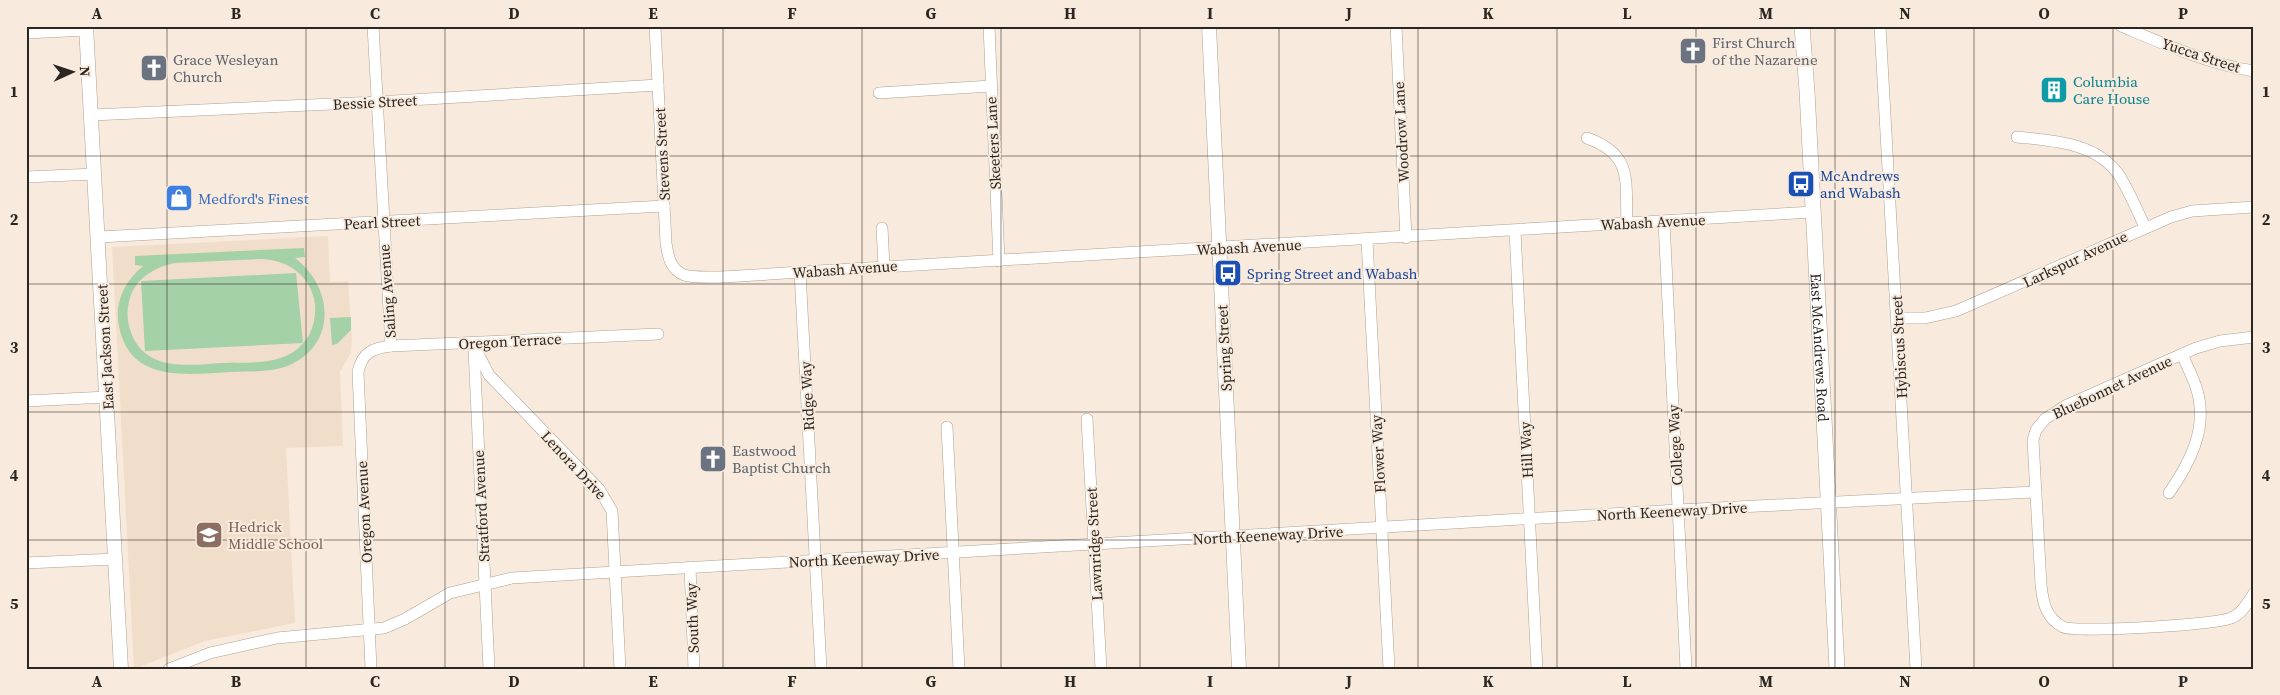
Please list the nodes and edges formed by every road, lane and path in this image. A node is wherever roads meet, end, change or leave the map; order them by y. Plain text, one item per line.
1 (373, 26) edge
2 (655, 26) edge
3 (989, 26) edge
4 (1209, 26) edge
5 (1396, 26) edge
6 (1802, 26) edge
7 (1880, 26) edge
8 (2121, 26) edge
9 (86, 28) edge
10 (26, 33) edge
11 (2254, 71) edge
12 (658, 85) junction
13 (991, 86) junction
14 (879, 92) dead end
15 (377, 102) junction
16 (92, 115) junction
17 (2017, 137) dead end
18 (1587, 138) dead end
19 (95, 174) junction
20 (26, 177) edge
21 (664, 206) junction
22 (2254, 207) edge
23 (1813, 212) junction
24 (383, 222) junction
25 (1664, 222) junction
26 (1627, 224) junction
27 (2145, 227) junction
28 (882, 228) dead end
29 (1515, 231) junction
30 (99, 237) junction
31 (1406, 238) junction
32 (1367, 240) junction
33 (1219, 248) junction
34 (999, 261) junction
35 (884, 266) junction
36 (800, 272) junction
37 (685, 275) joint
38 (1898, 318) junction
39 (658, 334) dead end
40 (2254, 337) edge
41 (474, 344) junction
42 (391, 346) junction
43 (2182, 354) junction
44 (363, 356) joint
45 (108, 397) junction
46 (26, 401) edge
47 (1087, 419) dead end
48 (947, 427) dead end
49 (2036, 492) junction
50 (2169, 493) dead end
51 (1907, 499) junction
52 (1828, 504) junction
53 (1678, 510) junction
54 (1530, 519) junction
55 (1381, 528) junction
56 (1233, 537) junction
57 (1095, 545) junction
58 (954, 553) junction
59 (115, 558) junction
60 (816, 560) junction
61 (26, 563) edge
62 (690, 567) junction
63 (615, 572) junction
64 (485, 583) junction
65 (2254, 593) edge
66 (369, 630) junction
67 (121, 669) edge
68 (169, 669) edge
69 (371, 669) edge
70 (489, 669) edge
71 (620, 669) edge
72 (694, 669) edge
73 (821, 669) edge
74 (960, 669) edge
75 (1101, 669) edge
76 (1239, 669) edge
77 (1389, 669) edge
78 (1537, 669) edge
79 (1686, 669) edge
80 (1837, 669) edge
81 (1916, 669) edge

1 - 15 street, Saling Avenue
2 - 12 street, Stevens Street
3 - 13 street, Skeeters Lane
4 - 33 street, Spring Street
5 - 31 street, Woodrow Lane
6 - 23 main road, East McAndrews Road
7 - 38 street, Hybiscus Street
8 - 11 street, Yucca Street
9 - 10 street
9 - 16 street, East Jackson Street
12 - 15 street, Bessie Street
12 - 21 street, Stevens Street
13 - 14 street
13 - 34 street, Skeeters Lane
15 - 16 street, Bessie Street
15 - 24 street, Saling Avenue
16 - 19 street, East Jackson Street
17 - 27 street
18 - 26 street
19 - 20 street
19 - 30 street, East Jackson Street
21 - 24 street, Pearl Street
21 - 37 street, Stevens Street
22 - 27 street, Larkspur Avenue
23 - 25 street, Wabash Avenue
23 - 52 main road, East McAndrews Road
24 - 30 street, Pearl Street
24 - 42 street, Saling Avenue
25 - 26 street, Wabash Avenue
25 - 53 street, College Way
26 - 29 street, Wabash Avenue
27 - 38 street, Larkspur Avenue
28 - 35 street
29 - 31 street, Wabash Avenue
29 - 54 street, Hill Way
30 - 45 street, East Jackson Street
31 - 32 street, Wabash Avenue
32 - 33 street, Wabash Avenue
32 - 55 street, Flower Way
33 - 34 street, Wabash Avenue
33 - 56 street, Spring Street
34 - 35 street, Wabash Avenue
35 - 36 street, Wabash Avenue
36 - 37 street, Wabash Avenue
36 - 60 street, Ridge Way
38 - 51 street, Hybiscus Street
39 - 41 street, Oregon Terrace
40 - 43 street, Bluebonnet Avenue
41 - 42 street, Oregon Terrace
41 - 63 street, Lenora Drive
41 - 64 street, Stratford Avenue
42 - 44 street, Oregon Terrace
43 - 49 street, Bluebonnet Avenue
43 - 50 street
44 - 66 street, Oregon Avenue
45 - 46 street
45 - 59 street, East Jackson Street
47 - 57 street, Lawnridge Street
48 - 58 street
49 - 51 street, North Keeneway Drive
49 - 65 street
51 - 52 street, North Keeneway Drive
51 - 81 street, Hybiscus Street
52 - 53 street, North Keeneway Drive
52 - 80 main road, East McAndrews Road
53 - 54 street, North Keeneway Drive
53 - 79 street, College Way
54 - 55 street, North Keeneway Drive
54 - 78 street, Hill Way
55 - 56 street, North Keeneway Drive
55 - 77 street, Flower Way
56 - 57 street, North Keeneway Drive
56 - 76 street, Spring Street
57 - 58 street, North Keeneway Drive
57 - 75 street, Lawnridge Street
58 - 60 street, North Keeneway Drive
58 - 74 street
59 - 61 street
59 - 67 street, East Jackson Street
60 - 62 street, North Keeneway Drive
60 - 73 street, Ridge Way
62 - 63 street, North Keeneway Drive
62 - 72 street, South Way
63 - 64 street, North Keeneway Drive
63 - 71 street, Lenora Drive
64 - 66 street, North Keeneway Drive
64 - 70 street, Stratford Avenue
66 - 68 street, North Keeneway Drive
66 - 69 street, Oregon Avenue

